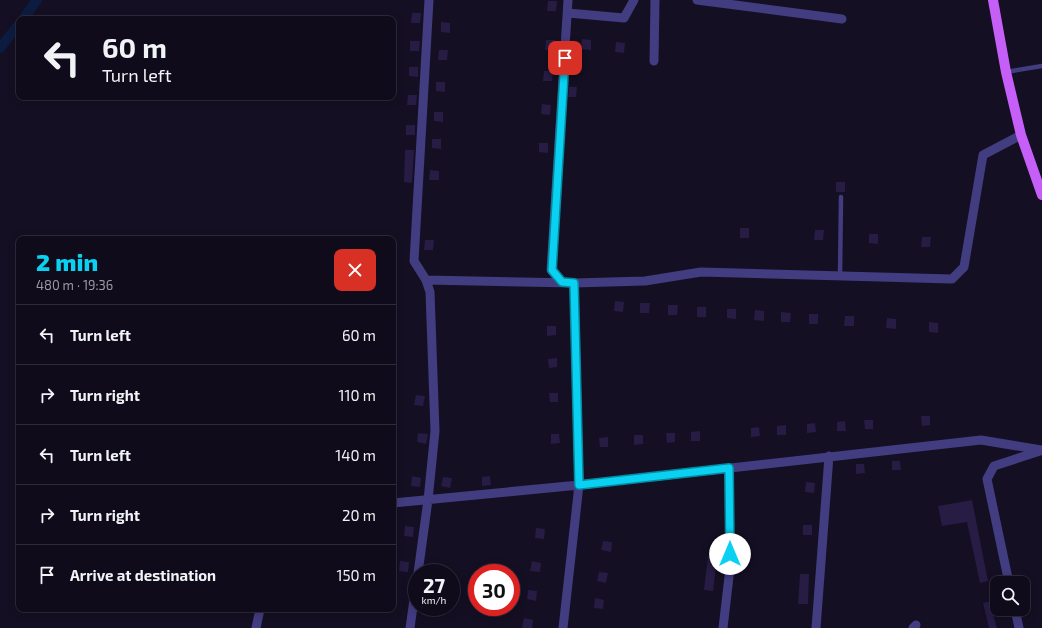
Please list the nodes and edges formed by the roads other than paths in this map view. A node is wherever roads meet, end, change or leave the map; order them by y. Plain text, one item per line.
1 (429, 0) edge
2 (568, 0) edge
3 (634, 0) edge
4 (655, 0) edge
5 (697, 0) edge
6 (993, 0) edge
7 (568, 13) junction
8 (842, 19) dead end
9 (654, 61) dead end
10 (1042, 66) edge
11 (1006, 72) junction
12 (1021, 135) junction
13 (1039, 175) edge
14 (1042, 195) edge
15 (841, 197) dead end
16 (840, 276) junction
17 (426, 280) junction
18 (562, 282) junction
19 (574, 283) junction
20 (1042, 450) edge
21 (829, 456) junction
22 (729, 468) junction
23 (579, 485) junction
24 (428, 500) junction
25 (396, 503) edge
26 (419, 564) edge
27 (1008, 576) edge
28 (259, 612) edge
29 (412, 616) edge
30 (1016, 616) edge
31 (256, 628) edge
32 (410, 628) edge
33 (563, 628) edge
34 (723, 628) edge
35 (816, 628) edge
36 (1019, 628) edge

1 - 17 street
2 - 7 street
3 - 7 street
4 - 9 street
5 - 8 street
6 - 11 main road
7 - 18 street
10 - 11 lane
11 - 12 main road
12 - 13 main road
12 - 16 street
13 - 14 main road
15 - 16 lane
16 - 19 street
17 - 18 street
17 - 24 street
18 - 19 street
19 - 23 street
20 - 21 street
20 - 27 street
21 - 22 street
21 - 35 street
22 - 23 street
22 - 34 street
23 - 24 street
23 - 33 street
24 - 25 street
24 - 26 street
28 - 31 street
29 - 32 street
30 - 36 street

